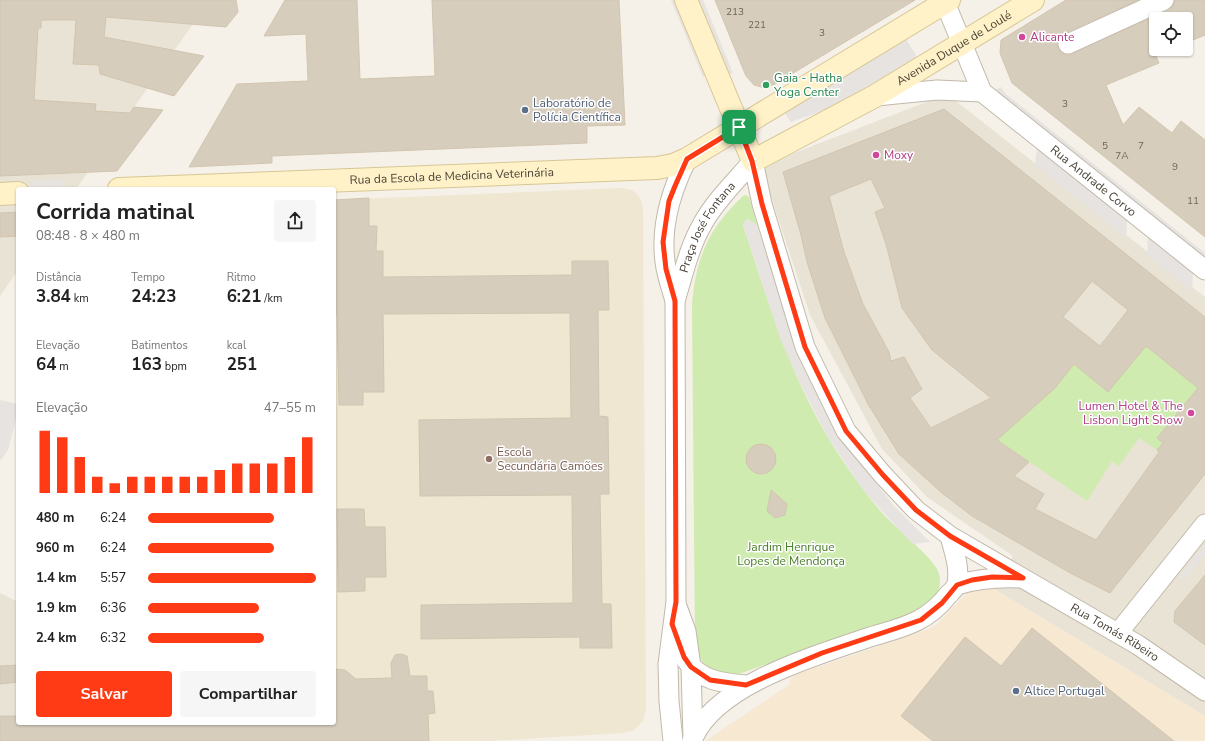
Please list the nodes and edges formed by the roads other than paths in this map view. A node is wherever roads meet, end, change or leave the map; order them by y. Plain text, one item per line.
1 (686, 0) edge
2 (1033, 0) edge
3 (1164, 0) edge
4 (946, 1) edge
5 (962, 43) junction
6 (1068, 44) dead end
7 (982, 92) junction
8 (875, 96) junction
9 (739, 127) junction
10 (687, 159) junction
11 (752, 161) junction
12 (170, 187) edge
13 (16, 193) edge
14 (0, 194) edge
15 (1205, 270) edge
16 (675, 301) junction
17 (1205, 524) edge
18 (950, 536) junction
19 (1023, 578) junction
20 (957, 585) junction
21 (676, 602) junction
22 (672, 624) junction
23 (1118, 633) junction
24 (691, 667) junction
25 (746, 685) junction
26 (1205, 690) edge
27 (692, 740) edge
28 (673, 741) edge

1 - 9 street, Praça José Fontana
2 - 5 street, Avenida Duque de Loulé
3 - 6 street
4 - 5 street
4 - 9 street
5 - 7 street
5 - 8 street, Avenida Duque de Loulé
7 - 8 street, Avenida Duque de Loulé
7 - 15 street, Rua Andrade Corvo
8 - 11 street, Avenida Duque de Loulé
9 - 10 street
9 - 11 street, Praça José Fontana
10 - 12 street, Rua da Escola de Medicina Veterinária
10 - 16 street, Praça José Fontana
11 - 16 street, Praça José Fontana
11 - 18 street, Praça José Fontana
13 - 14 street
16 - 21 street, Praça José Fontana
17 - 23 street
18 - 19 street, Praça José Fontana
18 - 20 street
19 - 20 street
19 - 23 street, Rua Tomás Ribeiro
20 - 25 street, Praça José Fontana
21 - 22 street, Praça José Fontana
21 - 24 street, Praça José Fontana
22 - 24 street, Praça José Fontana
22 - 28 street, Praça José Fontana
23 - 26 street, Rua Tomás Ribeiro
24 - 25 street, Praça José Fontana
24 - 27 street, Praça José Fontana
25 - 27 street, Praça José Fontana

